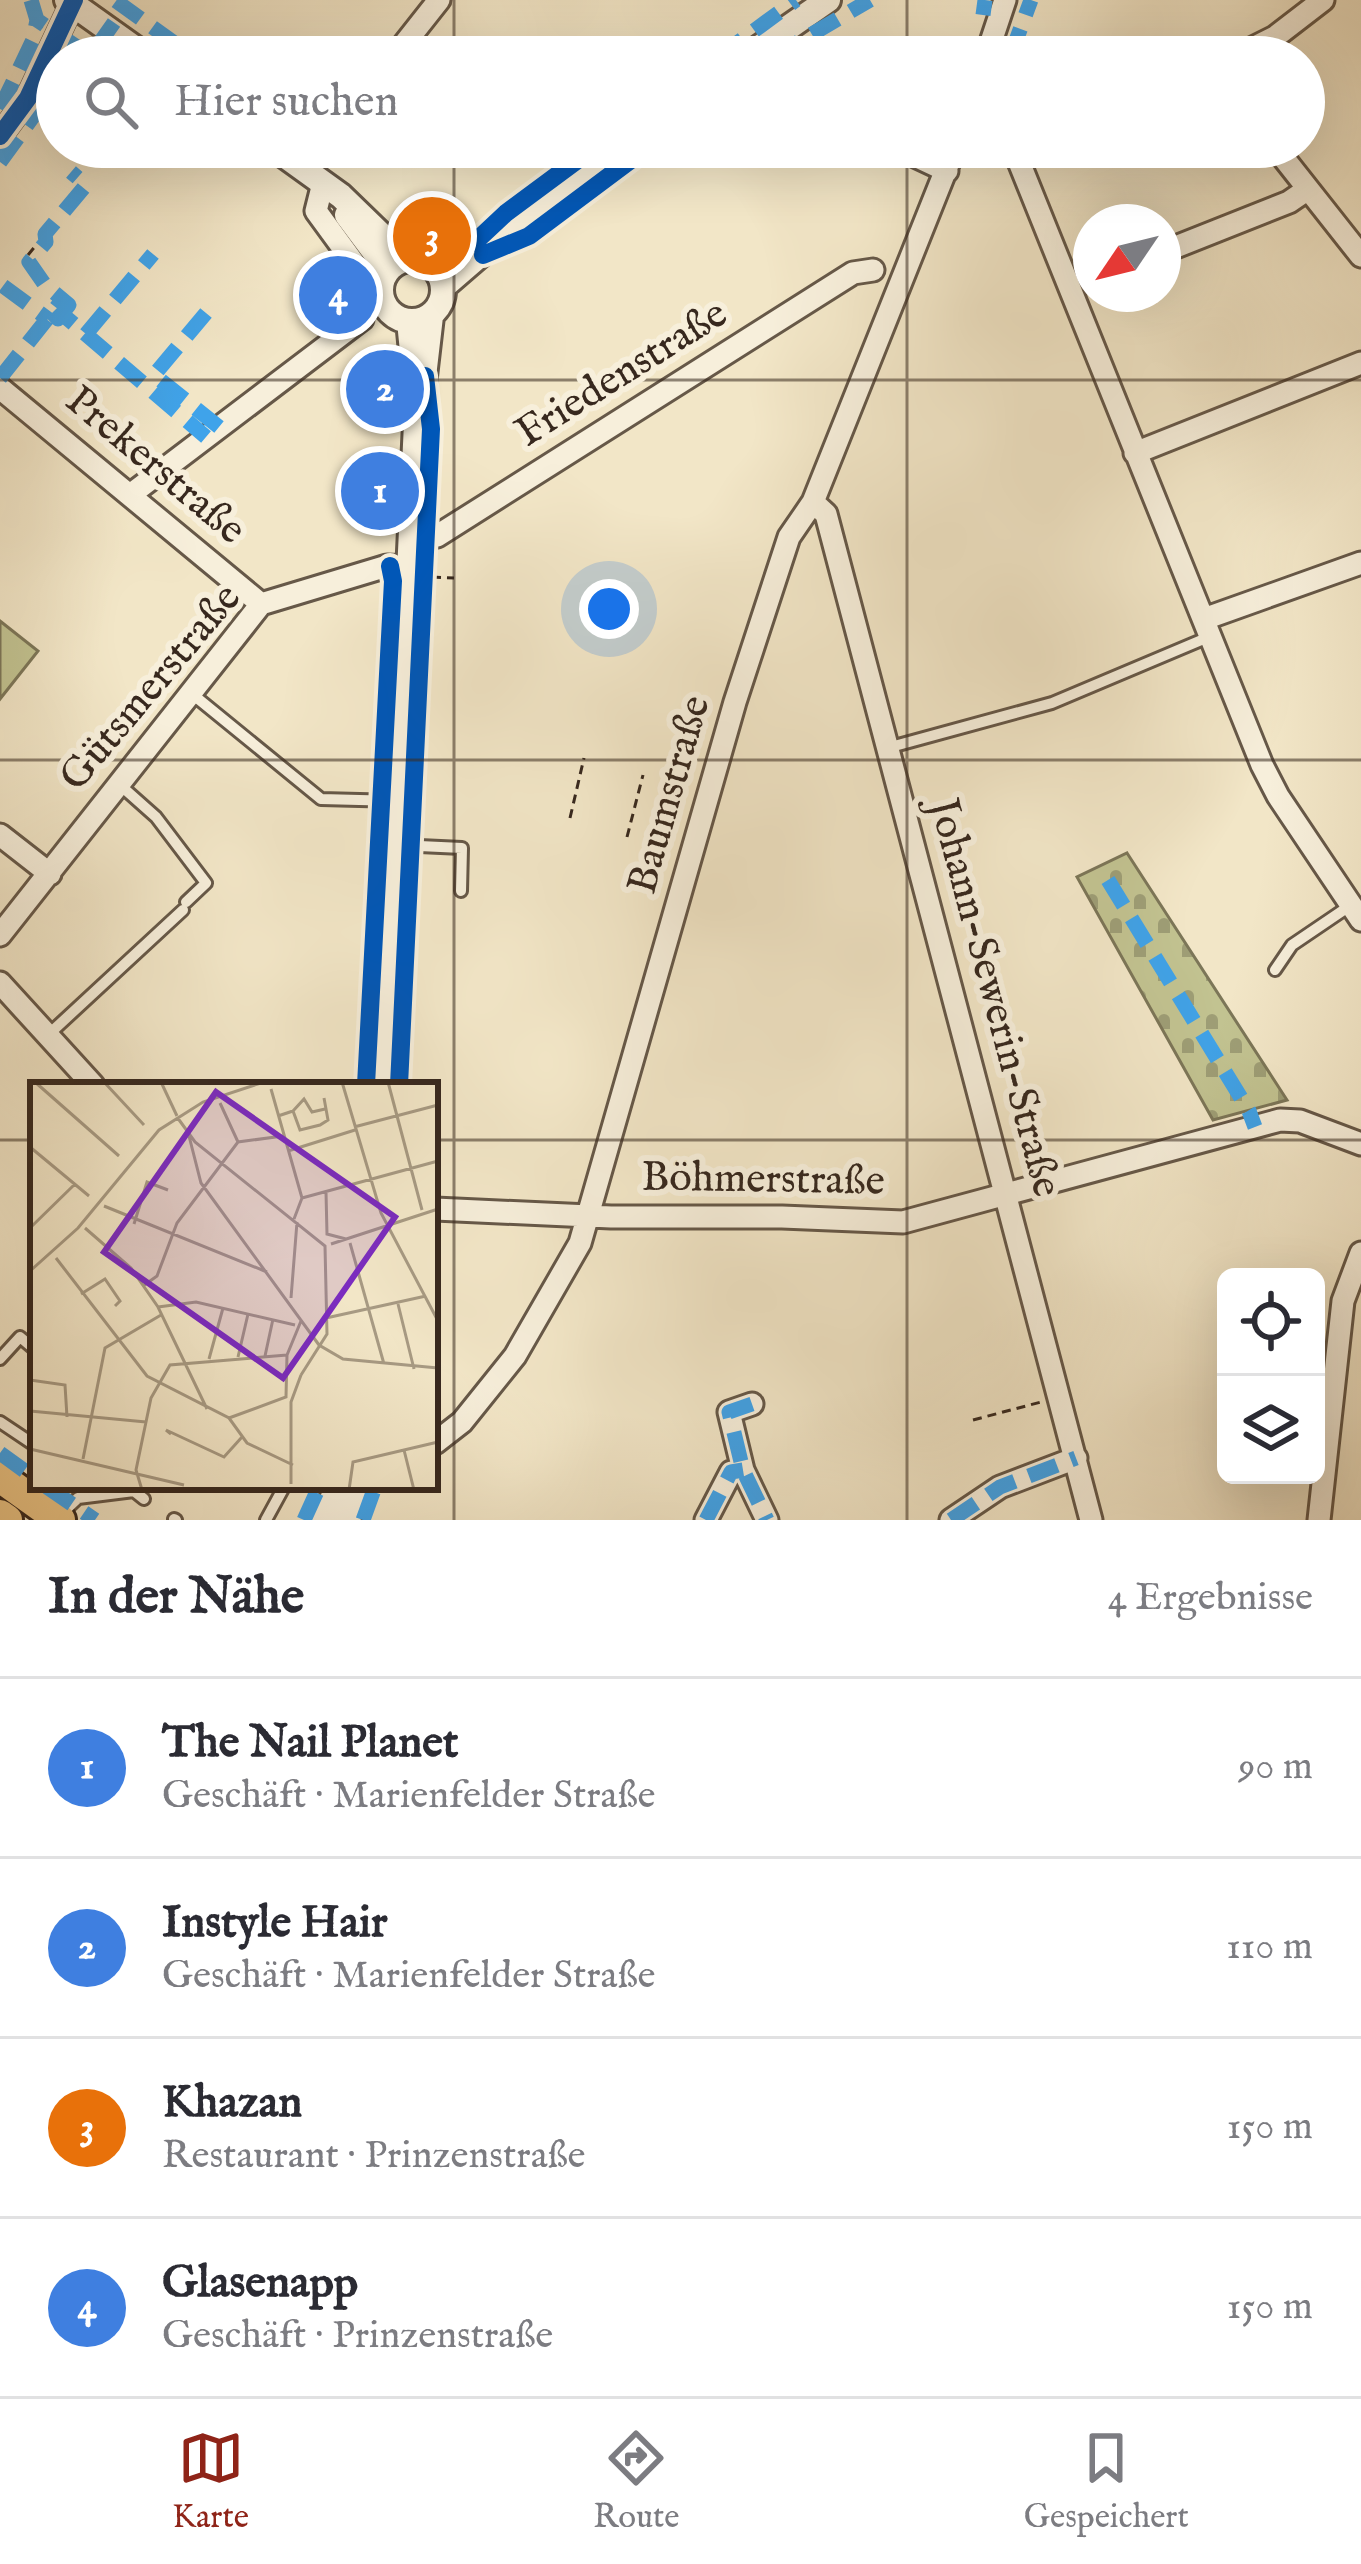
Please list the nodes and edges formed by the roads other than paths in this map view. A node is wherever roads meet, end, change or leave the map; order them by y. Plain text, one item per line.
1 (439, 0) edge
2 (828, 0) edge
3 (1323, 0) edge
4 (71, 1) edge
5 (1004, 1) edge
6 (55, 36) edge
7 (119, 36) edge
8 (411, 36) edge
9 (776, 36) edge
10 (993, 36) edge
11 (1276, 36) edge
12 (36, 80) edge
13 (0, 136) edge
14 (295, 168) edge
15 (594, 168) edge
16 (941, 168) edge
17 (948, 168) edge
18 (1021, 168) edge
19 (1292, 168) edge
20 (947, 171) junction
21 (326, 186) junction
22 (1308, 189) junction
23 (1181, 246) edge
24 (1361, 256) edge
25 (397, 264) junction
26 (873, 270) dead end
27 (439, 276) junction
28 (1073, 288) edge
29 (1069, 290) junction
30 (420, 318) junction
31 (1361, 363) edge
32 (0, 388) edge
33 (1135, 453) junction
34 (130, 495) junction
35 (813, 502) junction
36 (411, 539) junction
37 (1361, 563) edge
38 (416, 572) junction
39 (261, 604) junction
40 (1208, 627) junction
41 (191, 693) junction
42 (887, 748) junction
43 (119, 784) junction
44 (398, 801) junction
45 (0, 835) edge
46 (395, 845) junction
47 (50, 874) junction
48 (461, 891) dead end
49 (1356, 912) edge
50 (0, 934) edge
51 (1275, 970) dead end
52 (0, 982) edge
53 (47, 1035) junction
54 (90, 1082) edge
55 (385, 1082) edge
56 (1361, 1144) edge
57 (1005, 1193) junction
58 (438, 1209) edge
59 (590, 1214) junction
60 (1361, 1253) edge
61 (30, 1345) edge
62 (0, 1359) edge
63 (752, 1404) dead end
64 (0, 1422) edge
65 (438, 1441) edge
66 (30, 1442) edge
67 (1076, 1458) junction
68 (743, 1470) junction
69 (0, 1477) edge
70 (282, 1490) edge
71 (138, 1493) edge
72 (354, 1496) edge
73 (65, 1512) edge
74 (266, 1520) edge
75 (324, 1520) edge
76 (706, 1520) edge
77 (767, 1520) edge
78 (951, 1520) edge
79 (1091, 1520) edge
80 (1319, 1520) edge

1 - 8 street
2 - 9 street
3 - 11 street
4 - 6 street
4 - 7 street
5 - 10 street
12 - 13 street
14 - 21 street
15 - 27 street
16 - 20 street
17 - 20 street, Baumstraße
18 - 29 street
19 - 22 street
20 - 35 street, Baumstraße
21 - 25 street
21 - 34 street
22 - 23 street
22 - 24 street
25 - 27 street
25 - 30 street
26 - 36 street, Friedenstraße
27 - 30 street
28 - 29 street
29 - 33 street
30 - 36 street
31 - 33 street
32 - 34 street, Prekerstraße
33 - 40 street
34 - 39 street, Prekerstraße
35 - 42 street, Johann-Sewerin-Straße
35 - 59 street, Baumstraße
36 - 38 street
37 - 40 street
38 - 39 street, Gütsmerstraße
38 - 44 street
39 - 41 street, Gütsmerstraße
40 - 42 lane
40 - 49 street
41 - 43 street, Gütsmerstraße
41 - 44 lane
42 - 57 street, Johann-Sewerin-Straße
43 - 47 street, Gütsmerstraße
43 - 53 lane
44 - 46 street
45 - 47 street
46 - 48 lane
46 - 55 street
47 - 50 street, Gütsmerstraße
49 - 51 lane
52 - 53 street
53 - 54 street
56 - 57 street, Böhmerstraße
57 - 59 street, Böhmerstraße
57 - 67 street, Johann-Sewerin-Straße
58 - 59 street, Böhmerstraße
59 - 65 street, Baumstraße
60 - 80 street
61 - 62 lane
63 - 68 street
64 - 66 lane
67 - 78 street
67 - 79 street, Johann-Sewerin-Straße
68 - 76 street
68 - 77 street
69 - 73 main road
70 - 74 lane
71 - 73 lane
72 - 75 street

